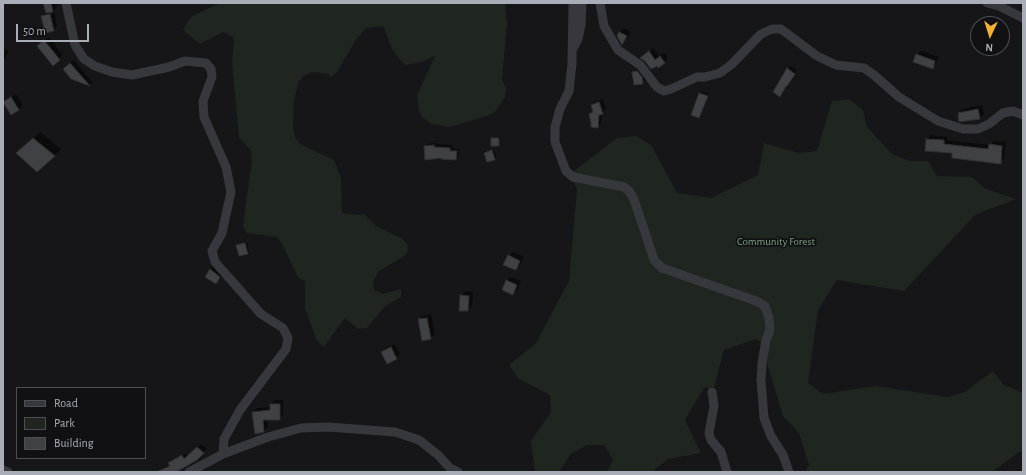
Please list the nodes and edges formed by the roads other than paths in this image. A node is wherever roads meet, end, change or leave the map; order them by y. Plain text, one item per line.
1 (66, 3) edge
2 (573, 3) edge
3 (582, 3) edge
4 (600, 3) edge
5 (987, 3) edge
6 (1023, 18) edge
7 (572, 50) junction
8 (1023, 115) edge
9 (712, 392) dead end
10 (222, 454) junction
11 (3, 470) edge
12 (8, 472) edge
13 (189, 472) edge
14 (458, 472) edge
15 (727, 472) edge
16 (789, 472) edge

1 - 10 street
2 - 7 street
3 - 7 street
4 - 8 street
5 - 6 street
7 - 16 street
9 - 15 street
10 - 13 street
10 - 14 street
11 - 12 street

